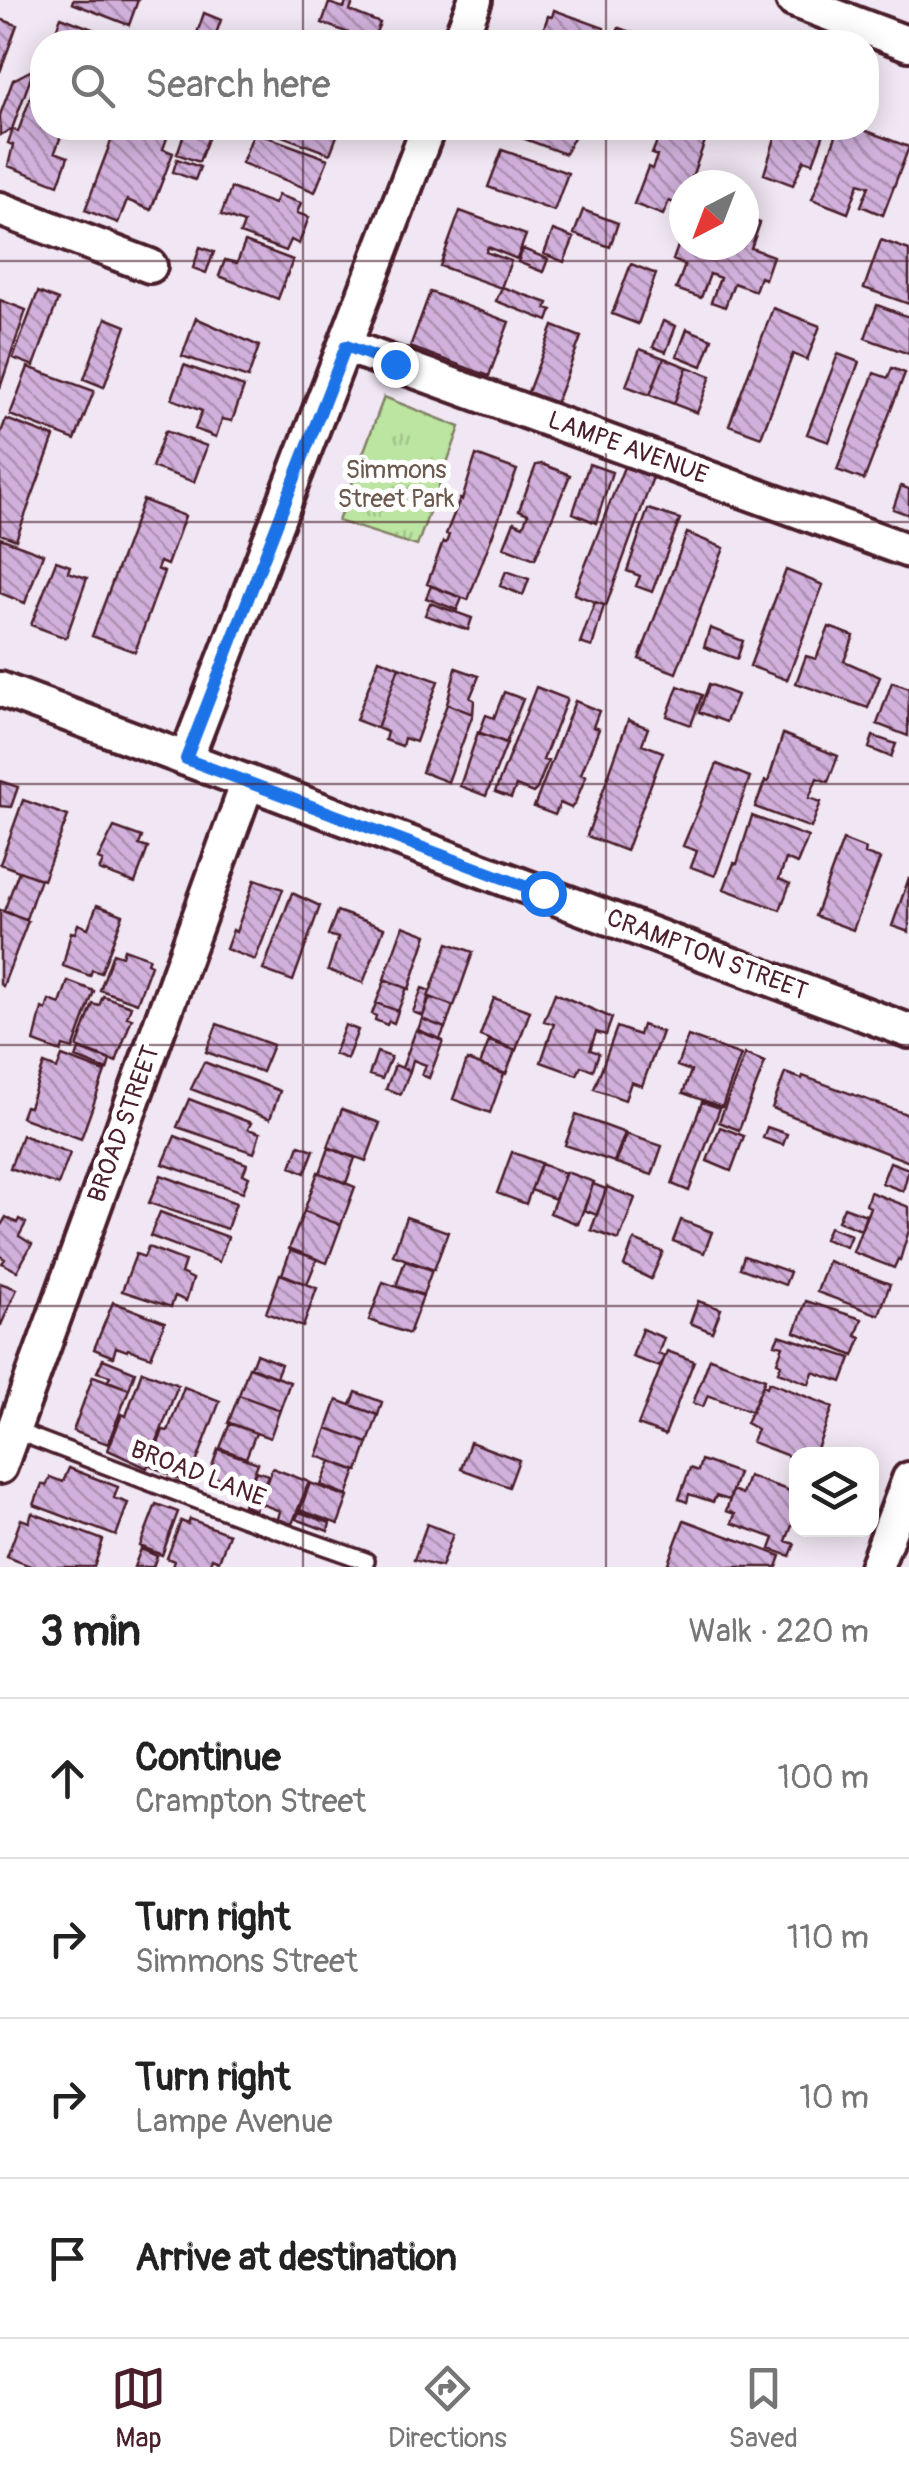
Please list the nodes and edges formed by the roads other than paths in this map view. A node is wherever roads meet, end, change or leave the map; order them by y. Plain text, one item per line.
1 (475, 0) edge
2 (793, 0) edge
3 (464, 30) edge
4 (872, 30) edge
5 (879, 33) edge
6 (909, 44) edge
7 (423, 140) edge
8 (0, 210) edge
9 (150, 266) dead end
10 (346, 346) junction
11 (909, 550) edge
12 (0, 689) edge
13 (186, 759) junction
14 (248, 782) junction
15 (909, 1031) edge
16 (13, 1430) junction
17 (0, 1467) edge
18 (909, 1479) edge
19 (366, 1561) dead end
20 (876, 1567) edge

1 - 3 street
2 - 4 street
5 - 6 street
7 - 10 street
8 - 9 street
10 - 11 street, LAMPE AVENUE
10 - 13 street
12 - 13 street, CRAMPTON STREET
13 - 14 street, CRAMPTON STREET
14 - 15 street, CRAMPTON STREET
14 - 16 street, BROAD STREET
16 - 17 street, BROAD STREET
16 - 19 lane, BROAD LANE
18 - 20 street

